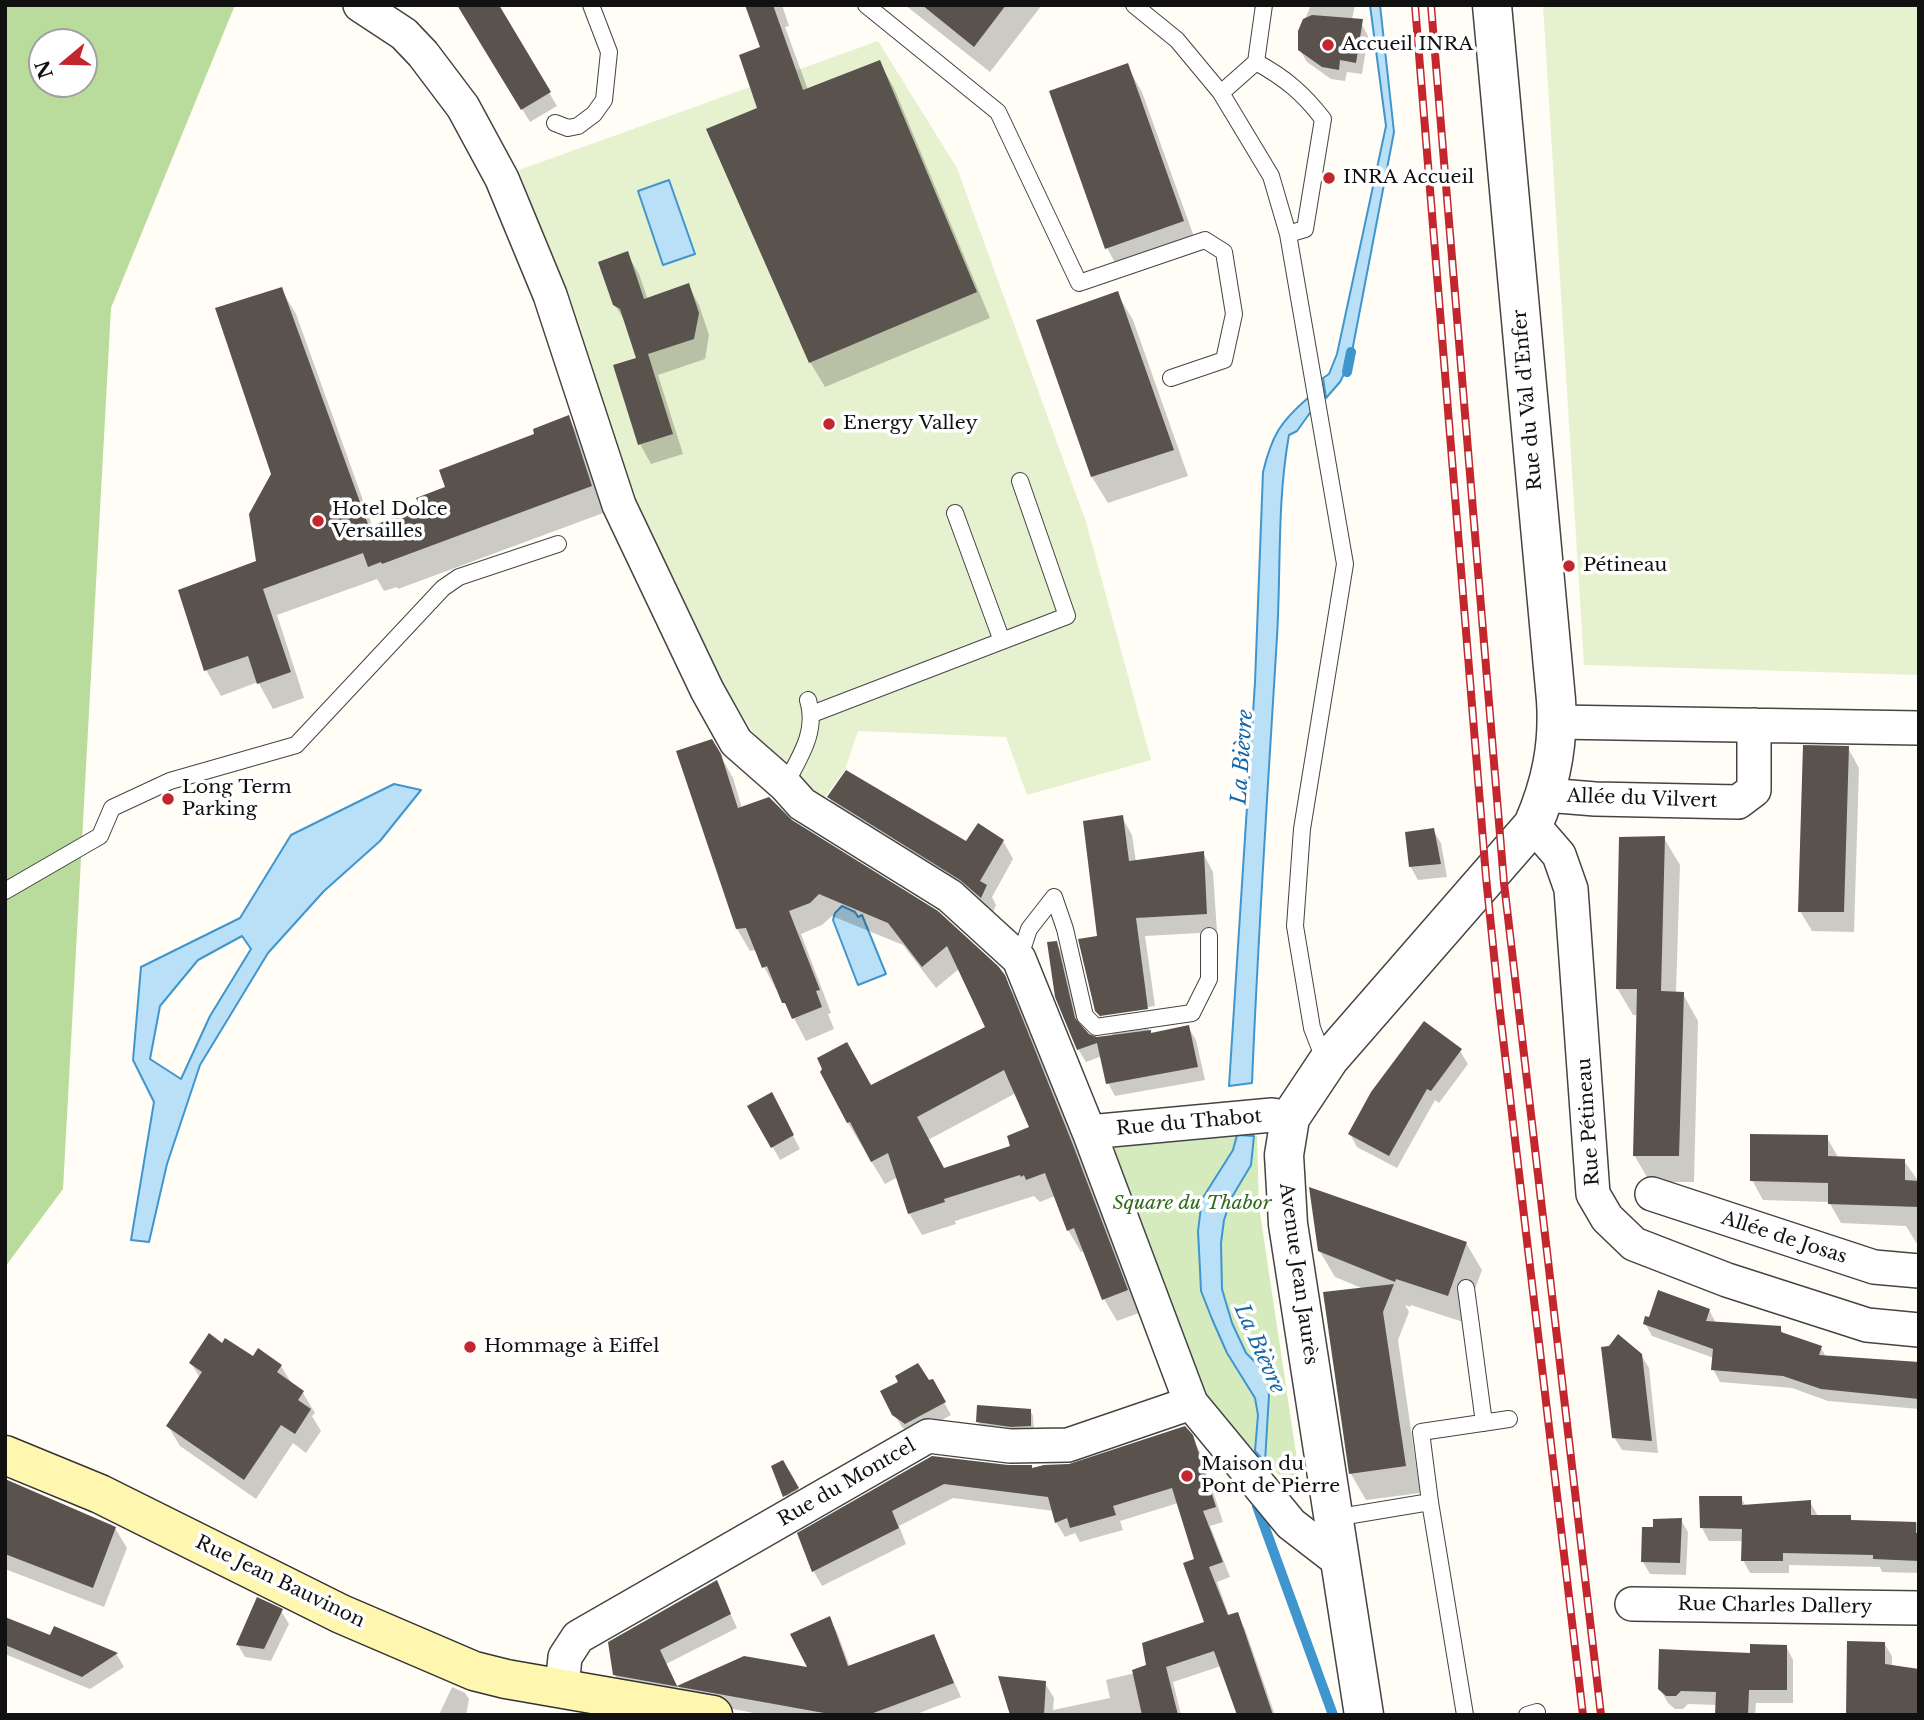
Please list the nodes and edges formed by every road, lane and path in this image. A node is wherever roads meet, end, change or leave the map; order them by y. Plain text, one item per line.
1 (360, 5) edge
2 (591, 5) edge
3 (866, 5) edge
4 (1134, 5) edge
5 (1264, 5) edge
6 (1492, 5) edge
7 (1256, 62) junction
8 (1221, 93) junction
9 (555, 123) dead end
10 (1288, 234) junction
11 (1171, 378) dead end
12 (1020, 481) dead end
13 (955, 513) dead end
14 (558, 544) dead end
15 (1002, 641) junction
16 (1558, 722) junction
17 (1754, 725) junction
18 (1919, 728) edge
19 (785, 785) junction
20 (1540, 810) junction
21 (5, 891) edge
22 (1209, 936) dead end
23 (1019, 958) junction
24 (1330, 1058) junction
25 (1290, 1118) junction
26 (1089, 1132) junction
27 (1652, 1194) dead end
28 (1919, 1271) edge
29 (1466, 1288) dead end
30 (1919, 1330) edge
31 (1191, 1403) junction
32 (1509, 1419) dead end
33 (1484, 1423) junction
34 (5, 1455) edge
35 (1430, 1502) junction
36 (1332, 1518) junction
37 (1339, 1561) junction
38 (1632, 1604) dead end
39 (1919, 1608) edge
40 (562, 1688) junction
41 (610, 1707) edge
42 (713, 1715) edge
43 (1364, 1715) edge
44 (1465, 1715) edge

1 - 19 street
2 - 9 lane
3 - 11 lane
4 - 8 lane
5 - 7 lane
6 - 16 street, Rue du Val d'Enfer
7 - 8 lane
7 - 10 lane
8 - 10 lane
10 - 24 lane
12 - 15 lane
13 - 15 lane
14 - 21 lane
15 - 19 lane
16 - 17 street
16 - 20 street, Rue du Val d'Enfer
17 - 18 street
17 - 20 street, Allée du Vilvert
19 - 23 street
20 - 24 street, Avenue Jean Jaurès
20 - 30 street, Rue Pétineau
22 - 23 lane
23 - 26 street
24 - 25 street, Avenue Jean Jaurès
25 - 26 street, Rue du Thabot
25 - 36 street, Avenue Jean Jaurès
26 - 31 street
27 - 28 street, Allée de Josas
29 - 33 lane
31 - 37 street
31 - 40 street, Rue du Montcel
32 - 33 lane
33 - 35 lane
34 - 40 main road, Rue Jean Bauvinon
35 - 36 lane
35 - 44 lane
36 - 37 street, Avenue Jean Jaurès
37 - 43 street, Avenue Jean Jaurès
38 - 39 street, Rue Charles Dallery
40 - 41 main road, Rue Jean Bauvinon
41 - 42 main road, Rue Jean Bauvinon

